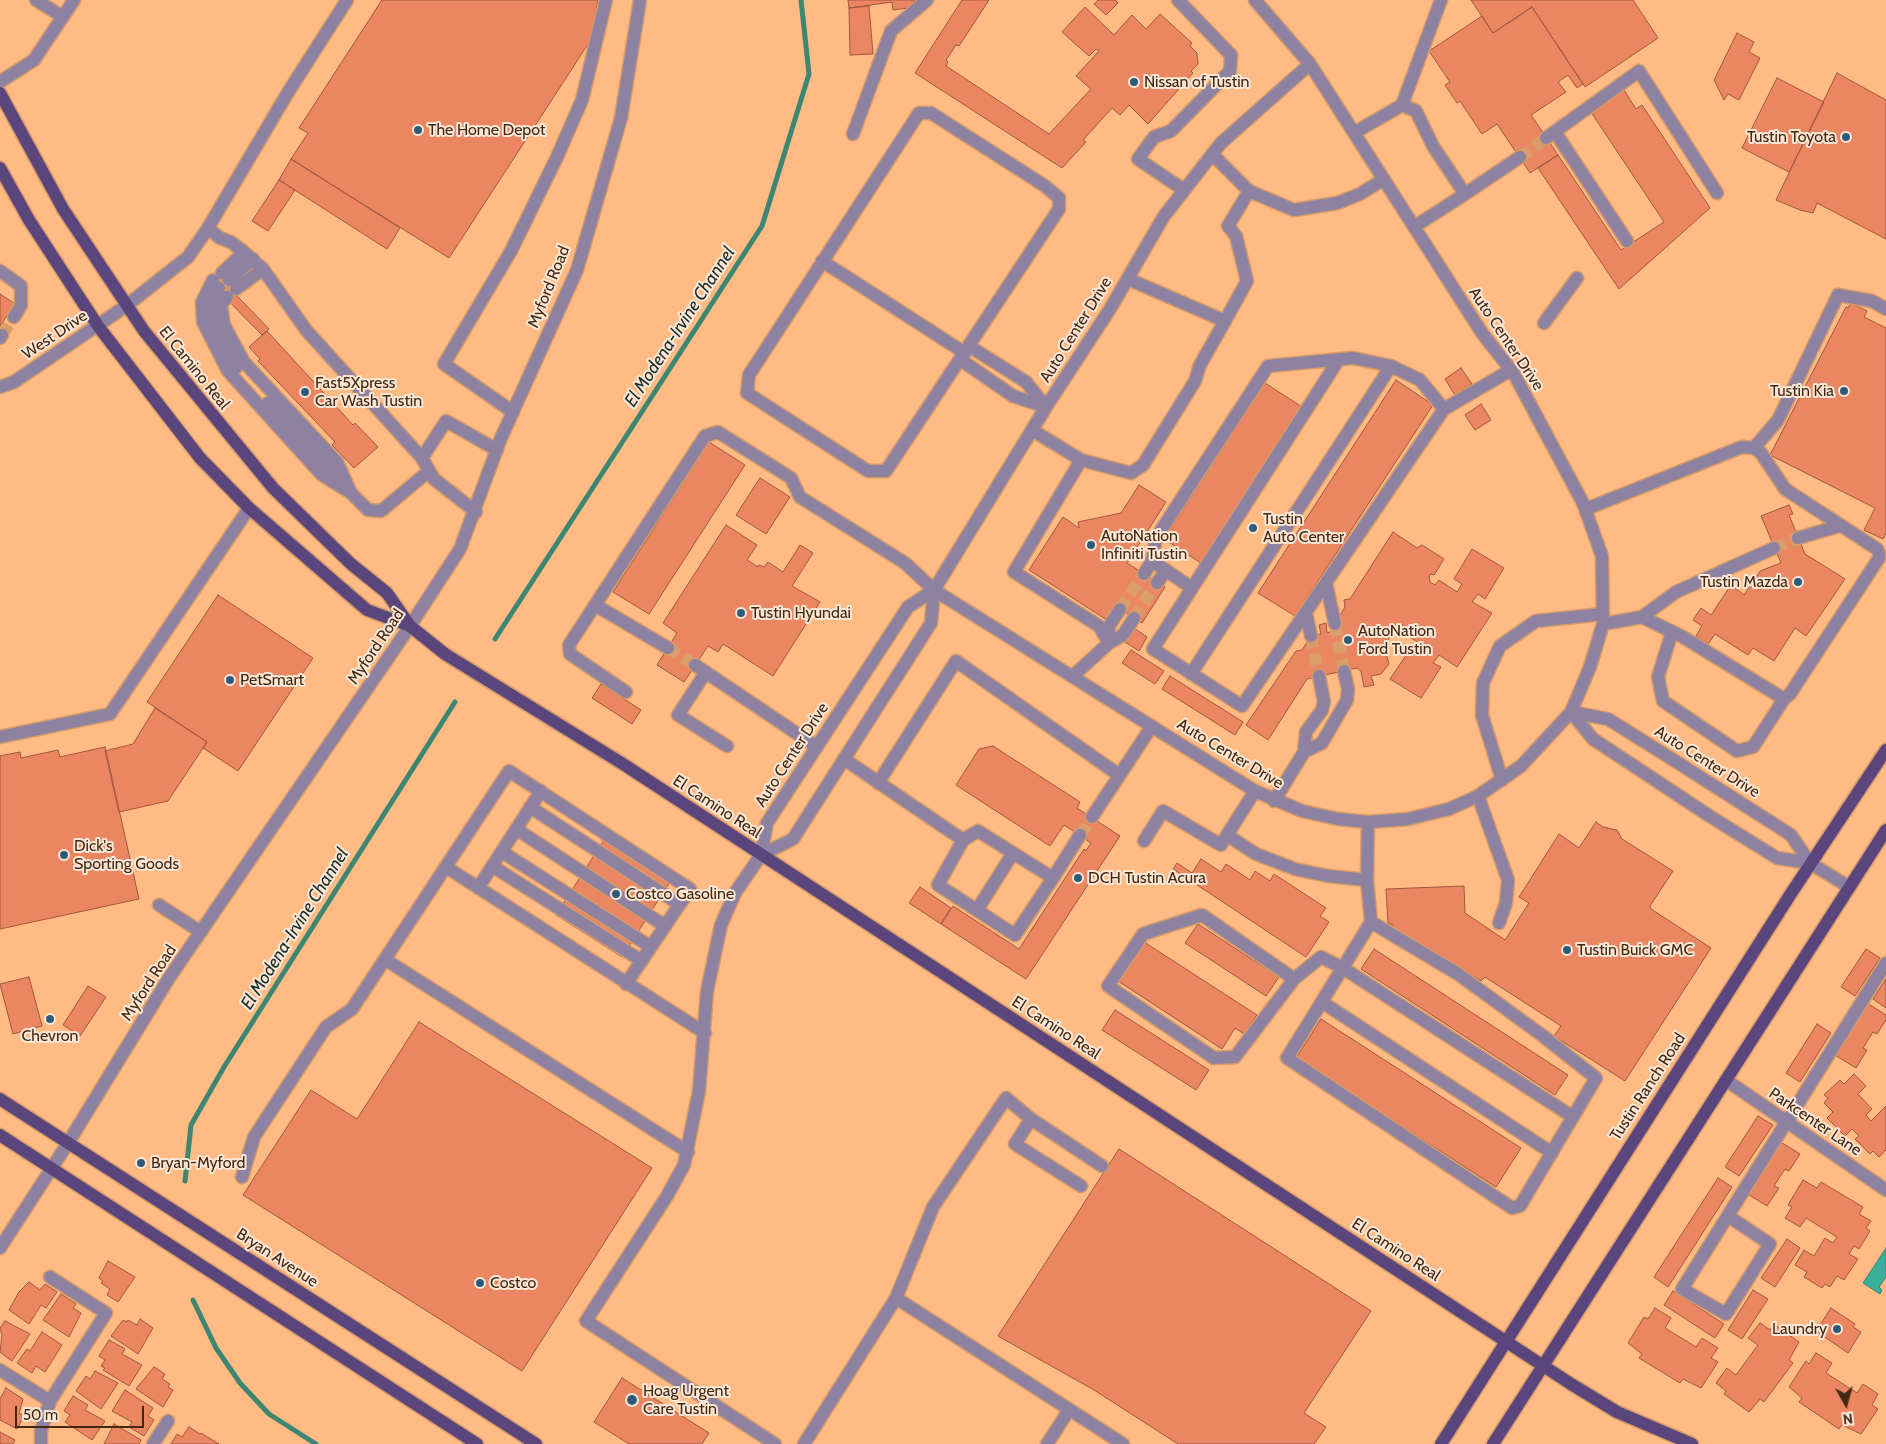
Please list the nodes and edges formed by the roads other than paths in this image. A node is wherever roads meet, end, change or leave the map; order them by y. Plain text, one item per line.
1 (36, 0) edge
2 (74, 0) edge
3 (347, 0) edge
4 (606, 0) edge
5 (640, 0) edge
6 (927, 0) edge
7 (1178, 0) edge
8 (1255, 0) edge
9 (1441, 0) edge
10 (63, 17) junction
11 (1310, 64) junction
12 (0, 82) edge
13 (0, 93) edge
14 (1402, 105) junction
15 (1354, 133) junction
16 (852, 134) dead end
17 (1212, 154) junction
18 (1520, 157) tunnel mouth
19 (1, 172) edge
20 (1384, 179) junction
21 (1184, 190) junction
22 (1249, 191) junction
23 (1717, 193) dead end
24 (1465, 194) junction
25 (1414, 227) junction
26 (208, 228) junction
27 (1627, 241) dead end
28 (248, 256) junction
29 (822, 261) junction
30 (263, 269) junction
31 (0, 271) edge
32 (1128, 278) junction
33 (1576, 278) dead end
34 (224, 285) junction
35 (126, 306) junction
36 (1886, 309) edge
37 (14, 317) tunnel mouth
38 (1225, 321) junction
39 (1544, 323) dead end
40 (98, 326) junction
41 (965, 353) junction
42 (1339, 359) junction
43 (1392, 366) junction
44 (1511, 370) junction
45 (0, 387) edge
46 (1046, 407) junction
47 (1444, 409) junction
48 (513, 412) junction
49 (1032, 430) junction
50 (1754, 448) junction
51 (497, 450) junction
52 (422, 458) junction
53 (1080, 460) junction
54 (429, 471) junction
55 (351, 493) junction
56 (248, 508) junction
57 (1586, 509) junction
58 (476, 512) junction
59 (1839, 526) junction
60 (1798, 538) tunnel mouth
61 (1774, 548) tunnel mouth
62 (1883, 551) edge
63 (1159, 565) junction
64 (1150, 578) tunnel mouth
65 (1326, 583) junction
66 (1192, 588) junction
67 (934, 590) junction
68 (595, 606) junction
69 (1127, 613) tunnel mouth
70 (1306, 613) junction
71 (1642, 617) junction
72 (1603, 619) junction
73 (1335, 624) tunnel mouth
74 (410, 626) junction
75 (1672, 632) junction
76 (1311, 636) tunnel mouth
77 (1109, 643) junction
78 (668, 648) tunnel mouth
79 (1344, 671) tunnel mouth
80 (1190, 674) junction
81 (1072, 676) junction
82 (1319, 676) tunnel mouth
83 (626, 692) dead end
84 (1784, 698) junction
85 (1571, 712) junction
86 (1152, 726) junction
87 (0, 737) edge
88 (728, 746) dead end
89 (817, 746) junction
90 (1886, 750) edge
91 (1304, 752) junction
92 (844, 759) junction
93 (1119, 775) junction
94 (1502, 780) junction
95 (878, 783) junction
96 (541, 791) junction
97 (1255, 791) junction
98 (1478, 796) junction
99 (1274, 801) junction
100 (530, 807) junction
101 (1092, 818) tunnel mouth
102 (1368, 822) junction
103 (516, 829) junction
104 (1886, 830) edge
105 (1080, 835) tunnel mouth
106 (1227, 835) junction
107 (963, 840) junction
108 (1144, 841) dead end
109 (502, 852) junction
110 (1013, 852) junction
111 (761, 855) junction
112 (1810, 863) junction
113 (492, 866) junction
114 (446, 867) junction
115 (1052, 878) junction
116 (1367, 880) junction
117 (1849, 887) junction
118 (478, 888) junction
119 (679, 904) junction
120 (159, 905) dead end
121 (977, 910) junction
122 (1371, 922) junction
123 (1499, 923) dead end
124 (665, 926) junction
125 (201, 932) junction
126 (651, 947) junction
127 (386, 960) junction
128 (642, 961) junction
129 (1886, 963) edge
130 (1343, 968) junction
131 (1294, 979) junction
132 (626, 984) junction
133 (1322, 1002) junction
134 (705, 1033) junction
135 (1726, 1080) junction
136 (0, 1099) edge
137 (1573, 1117) junction
138 (1031, 1119) junction
139 (1788, 1122) junction
140 (0, 1135) edge
141 (68, 1143) junction
142 (688, 1152) junction
143 (1552, 1153) junction
144 (1102, 1166) dead end
145 (52, 1168) junction
146 (242, 1177) dead end
147 (1081, 1186) dead end
148 (1886, 1190) edge
149 (1728, 1216) junction
150 (0, 1248) edge
151 (50, 1277) dead end
152 (896, 1298) junction
153 (1506, 1342) junction
154 (1543, 1366) junction
155 (0, 1370) edge
156 (50, 1401) junction
157 (1068, 1410) junction
158 (168, 1421) dead end
159 (41, 1444) edge
160 (153, 1444) edge
161 (477, 1444) edge
162 (536, 1444) edge
163 (775, 1444) edge
164 (804, 1444) edge
165 (1048, 1444) edge
166 (1123, 1444) edge
167 (1441, 1444) edge
168 (1493, 1444) edge
169 (1692, 1444) edge

1 - 10 street
2 - 10 street
3 - 26 street, West Drive
4 - 48 street
5 - 48 street, Myford Road
6 - 16 street
7 - 21 street
8 - 11 street, Auto Center Drive
9 - 14 street
10 - 12 street
11 - 15 street, Auto Center Drive
11 - 17 street, Auto Center Drive
13 - 35 main road, El Camino Real
14 - 15 street
14 - 24 street
15 - 20 street, Auto Center Drive
17 - 21 street, Auto Center Drive
17 - 22 street
18 - 24 street
19 - 40 main road, El Camino Real
20 - 22 street
20 - 25 street, Auto Center Drive
21 - 32 street, Auto Center Drive
22 - 38 street
23 - 27 street
24 - 25 street
25 - 44 street, Auto Center Drive
26 - 28 street
26 - 35 street, West Drive
28 - 30 street
28 - 34 street
29 - 41 street
29 - 41 street
29 - 41 street
30 - 34 street
30 - 52 street
31 - 37 street
32 - 38 street
32 - 46 street, Auto Center Drive
33 - 39 street
34 - 55 street
34 - 55 street
35 - 40 street, West Drive
35 - 74 main road, El Camino Real
36 - 50 street
38 - 53 street
40 - 45 street, West Drive
40 - 56 main road, El Camino Real
41 - 46 street
41 - 46 street
42 - 43 street
42 - 63 street
42 - 66 street
43 - 47 street
43 - 80 street
44 - 47 street
44 - 57 street, Auto Center Drive
46 - 49 street, Auto Center Drive
47 - 65 street
48 - 51 street, Myford Road
49 - 53 street
49 - 67 street, Auto Center Drive
50 - 57 street
50 - 59 street
51 - 52 street
51 - 58 street, Myford Road
52 - 54 street
53 - 77 street
54 - 55 street
54 - 58 street
56 - 74 main road, El Camino Real
56 - 87 street
57 - 72 street, Auto Center Drive
58 - 74 street, Myford Road
59 - 60 street
59 - 62 street
61 - 71 street
62 - 84 street
63 - 64 street
63 - 66 street
65 - 70 street
65 - 73 street
66 - 80 street
67 - 68 street
67 - 81 street, Auto Center Drive
67 - 89 street, Auto Center Drive
67 - 92 street, Auto Center Drive
68 - 78 street
68 - 83 street
69 - 77 street
70 - 76 street
70 - 80 street
71 - 72 street
71 - 75 street
72 - 85 street, Auto Center Drive
72 - 94 street
74 - 111 main road, El Camino Real
74 - 125 street, Myford Road
75 - 84 street
75 - 84 street
77 - 81 street
79 - 91 street
81 - 86 street, Auto Center Drive
82 - 91 street
85 - 94 street, Auto Center Drive
85 - 112 street, Auto Center Drive
85 - 112 street, Auto Center Drive
86 - 93 street
86 - 97 street, Auto Center Drive
88 - 89 street
89 - 111 street, Auto Center Drive
90 - 112 main road, Tustin Ranch Road
91 - 99 street
92 - 95 street
92 - 111 street, Auto Center Drive
93 - 95 street
93 - 101 street
94 - 98 street, Auto Center Drive
95 - 107 street
96 - 100 street
96 - 114 street
96 - 119 street
97 - 99 street, Auto Center Drive
97 - 106 street
98 - 102 street, Auto Center Drive
98 - 123 street
99 - 102 street, Auto Center Drive
100 - 103 street
100 - 119 street
102 - 116 street
103 - 109 street
103 - 124 street
104 - 117 main road
105 - 115 street
106 - 108 street
106 - 116 street
107 - 110 street
107 - 121 street
109 - 113 street
109 - 126 street
110 - 115 street
110 - 121 street
111 - 134 street
111 - 153 main road, El Camino Real
112 - 117 street, Auto Center Drive
112 - 153 main road, Tustin Ranch Road
113 - 118 street
113 - 128 street
114 - 118 street
114 - 127 street
115 - 121 street
116 - 122 street
117 - 135 main road
118 - 132 street
119 - 124 street
120 - 125 street
122 - 130 street
122 - 137 street
124 - 126 street
125 - 141 street, Myford Road
126 - 128 street
127 - 142 street
127 - 146 street
128 - 132 street
129 - 139 street
130 - 131 street
130 - 133 street
130 - 137 street
131 - 131 street
132 - 134 street
133 - 143 street
133 - 143 street
134 - 142 street
135 - 139 street, Parkcenter Lane
135 - 154 main road
136 - 141 main road, Bryan Avenue
137 - 143 street
138 - 144 street
138 - 147 street
138 - 152 street
139 - 148 street, Parkcenter Lane
139 - 149 street
140 - 145 main road
141 - 145 street, Myford Road
141 - 162 main road, Bryan Avenue
142 - 163 street
145 - 150 street, Myford Road
145 - 161 main road
149 - 149 street
151 - 156 street
152 - 157 street
152 - 164 street
153 - 154 main road, El Camino Real
153 - 167 main road, Tustin Ranch Road
154 - 168 main road
154 - 169 main road, El Camino Real
155 - 156 street
156 - 159 street
157 - 165 street
157 - 166 street
158 - 160 street

